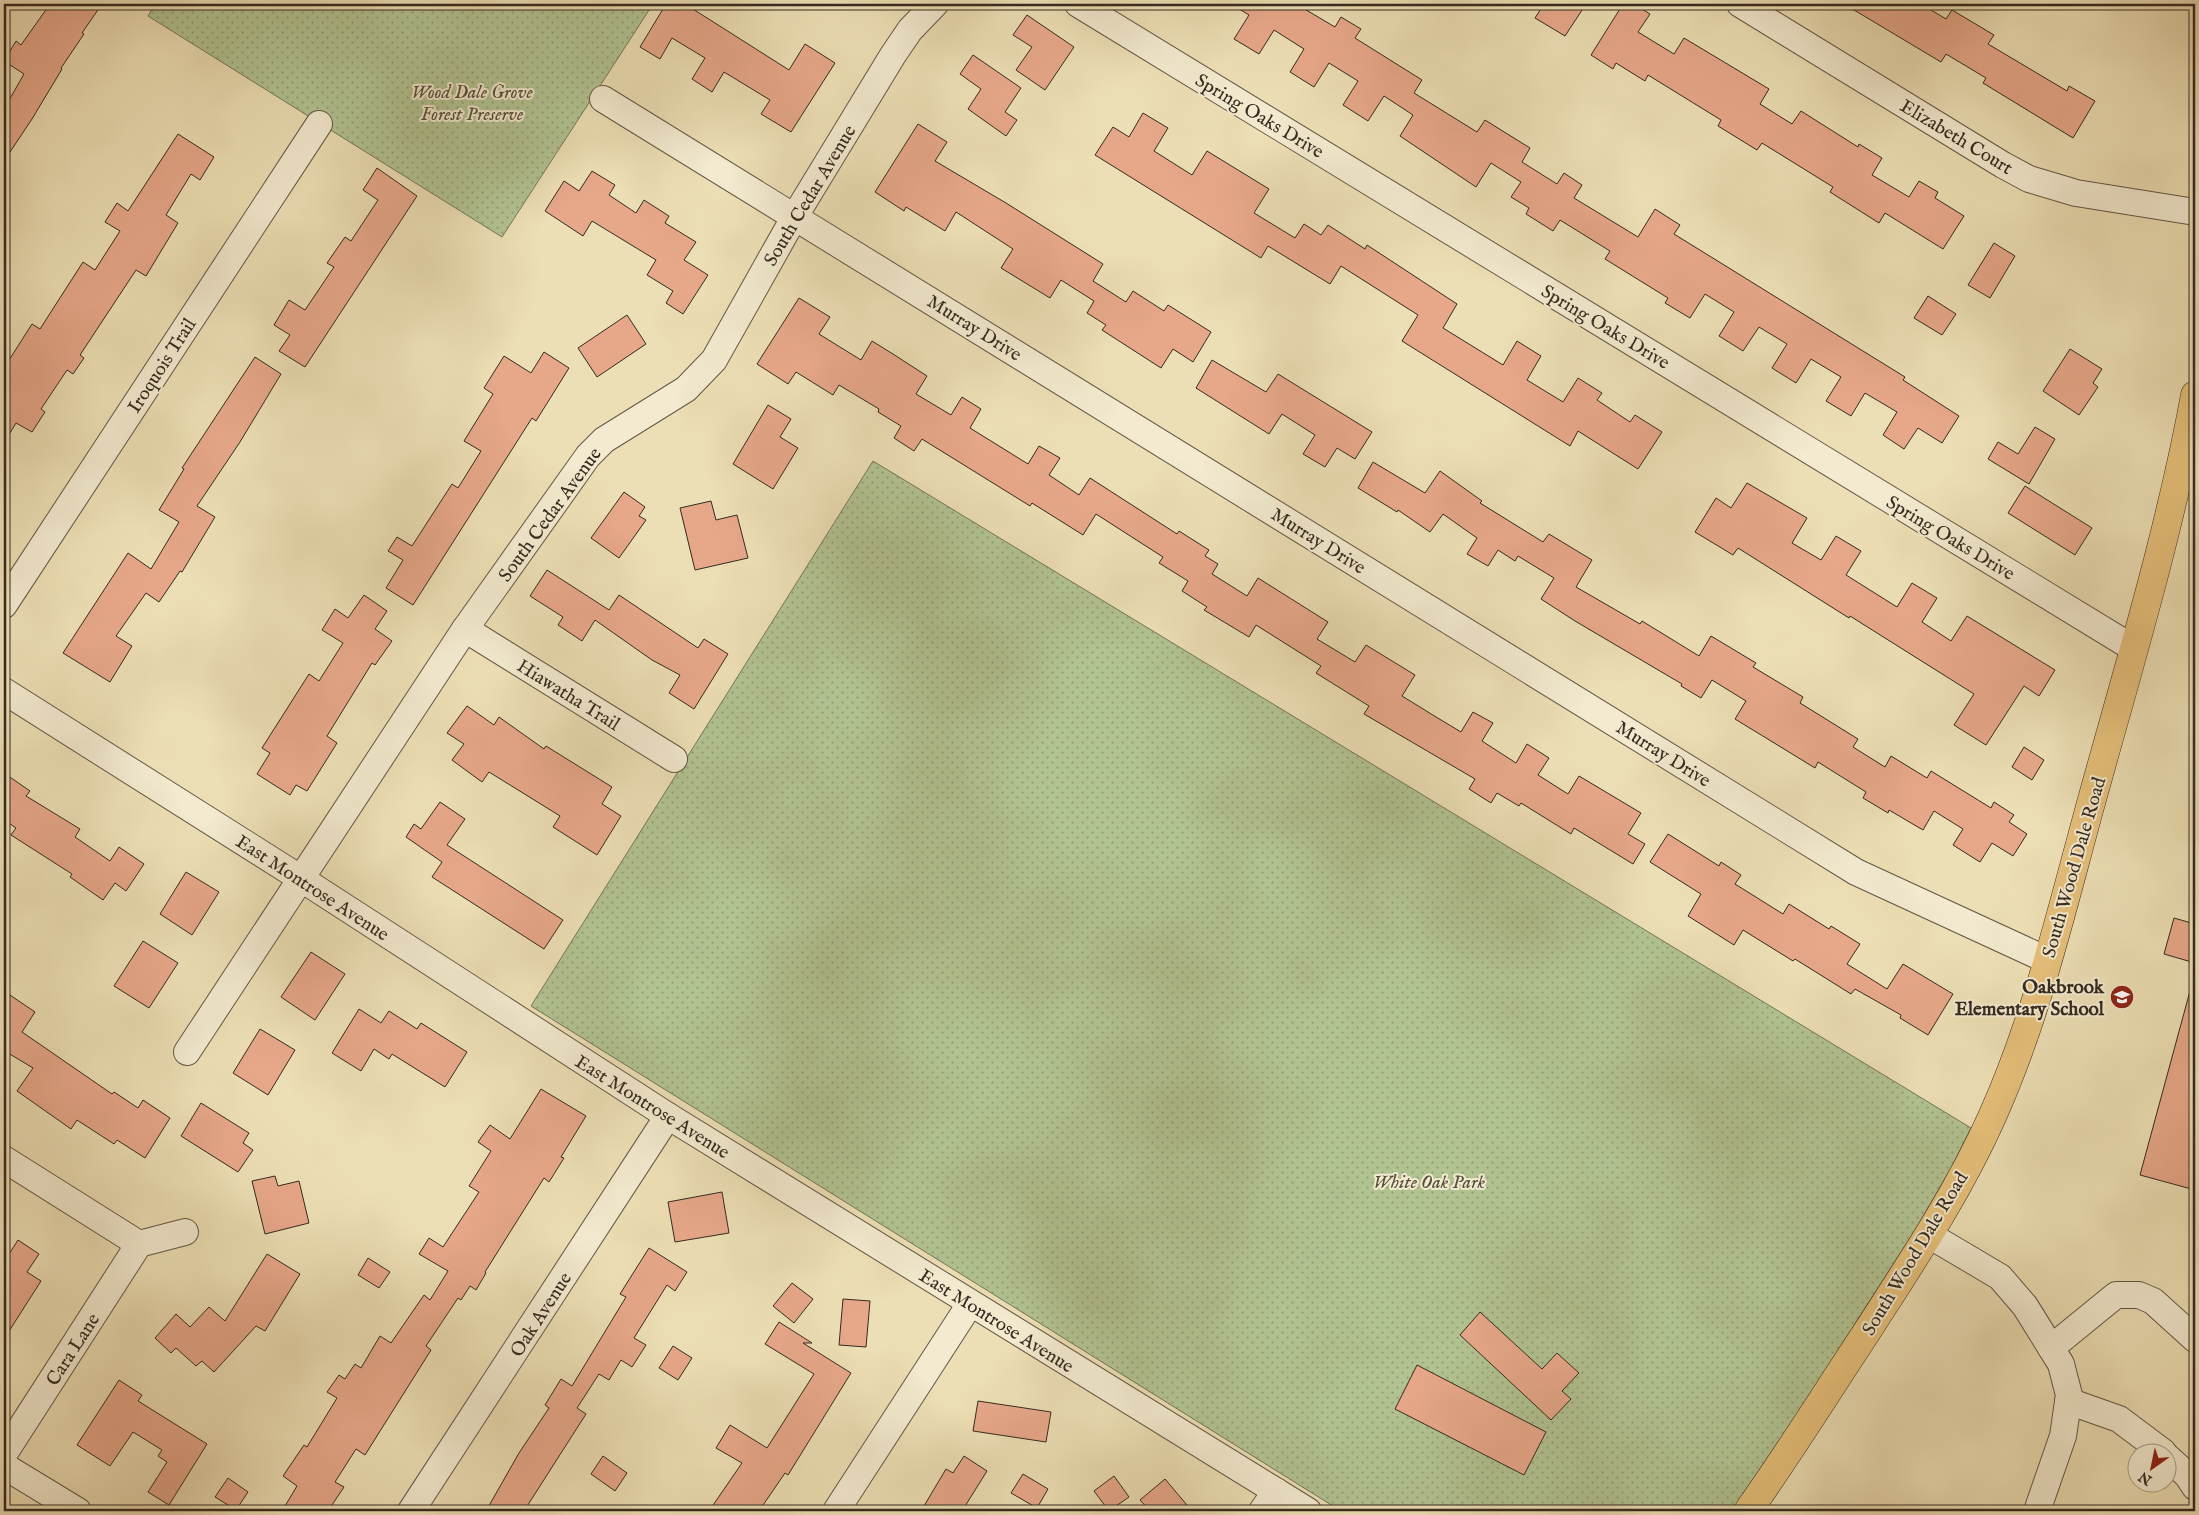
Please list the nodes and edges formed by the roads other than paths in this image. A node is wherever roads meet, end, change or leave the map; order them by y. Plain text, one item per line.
1 (935, 4) edge
2 (1078, 4) edge
3 (1740, 4) edge
4 (602, 99) dead end
5 (319, 124) dead end
6 (2195, 212) edge
7 (794, 216) junction
8 (2195, 395) edge
9 (2187, 475) edge
10 (4, 605) edge
11 (465, 629) junction
12 (2133, 648) junction
13 (4, 691) edge
14 (674, 759) dead end
15 (300, 878) junction
16 (2047, 960) junction
17 (187, 1052) dead end
18 (668, 1116) junction
19 (4, 1160) edge
20 (185, 1232) dead end
21 (1929, 1235) junction
22 (139, 1244) junction
23 (970, 1304) junction
24 (2195, 1339) edge
25 (2051, 1348) junction
26 (2068, 1401) junction
27 (2150, 1442) edge
28 (4, 1454) edge
29 (2176, 1465) edge
30 (4, 1466) edge
31 (2195, 1487) edge
32 (1269, 1501) edge
33 (78, 1511) edge
34 (411, 1511) edge
35 (836, 1511) edge
36 (1308, 1511) edge
37 (1748, 1511) edge
38 (2036, 1511) edge

1 - 7 street, South Cedar Avenue
2 - 12 street, Spring Oaks Drive
3 - 6 street, Elizabeth Court
4 - 7 street, Murray Drive
5 - 10 street, Iroquois Trail
7 - 11 street, South Cedar Avenue
7 - 16 street, Murray Drive
8 - 9 main road, South Wood Dale Road
9 - 12 main road, South Wood Dale Road
11 - 14 street, Hiawatha Trail
11 - 15 street, South Cedar Avenue
12 - 16 main road, South Wood Dale Road
13 - 15 street, East Montrose Avenue
15 - 17 street, South Cedar Avenue
15 - 18 street, East Montrose Avenue
16 - 21 main road, South Wood Dale Road
18 - 23 street, East Montrose Avenue
18 - 34 street, Oak Avenue
19 - 22 street
20 - 22 street
21 - 25 street
21 - 37 main road, South Wood Dale Road
22 - 28 street, Cara Lane
23 - 32 street, East Montrose Avenue
23 - 35 street
24 - 25 street
25 - 26 street
26 - 27 street
26 - 38 street
29 - 31 street
30 - 33 street
32 - 36 street, East Montrose Avenue

